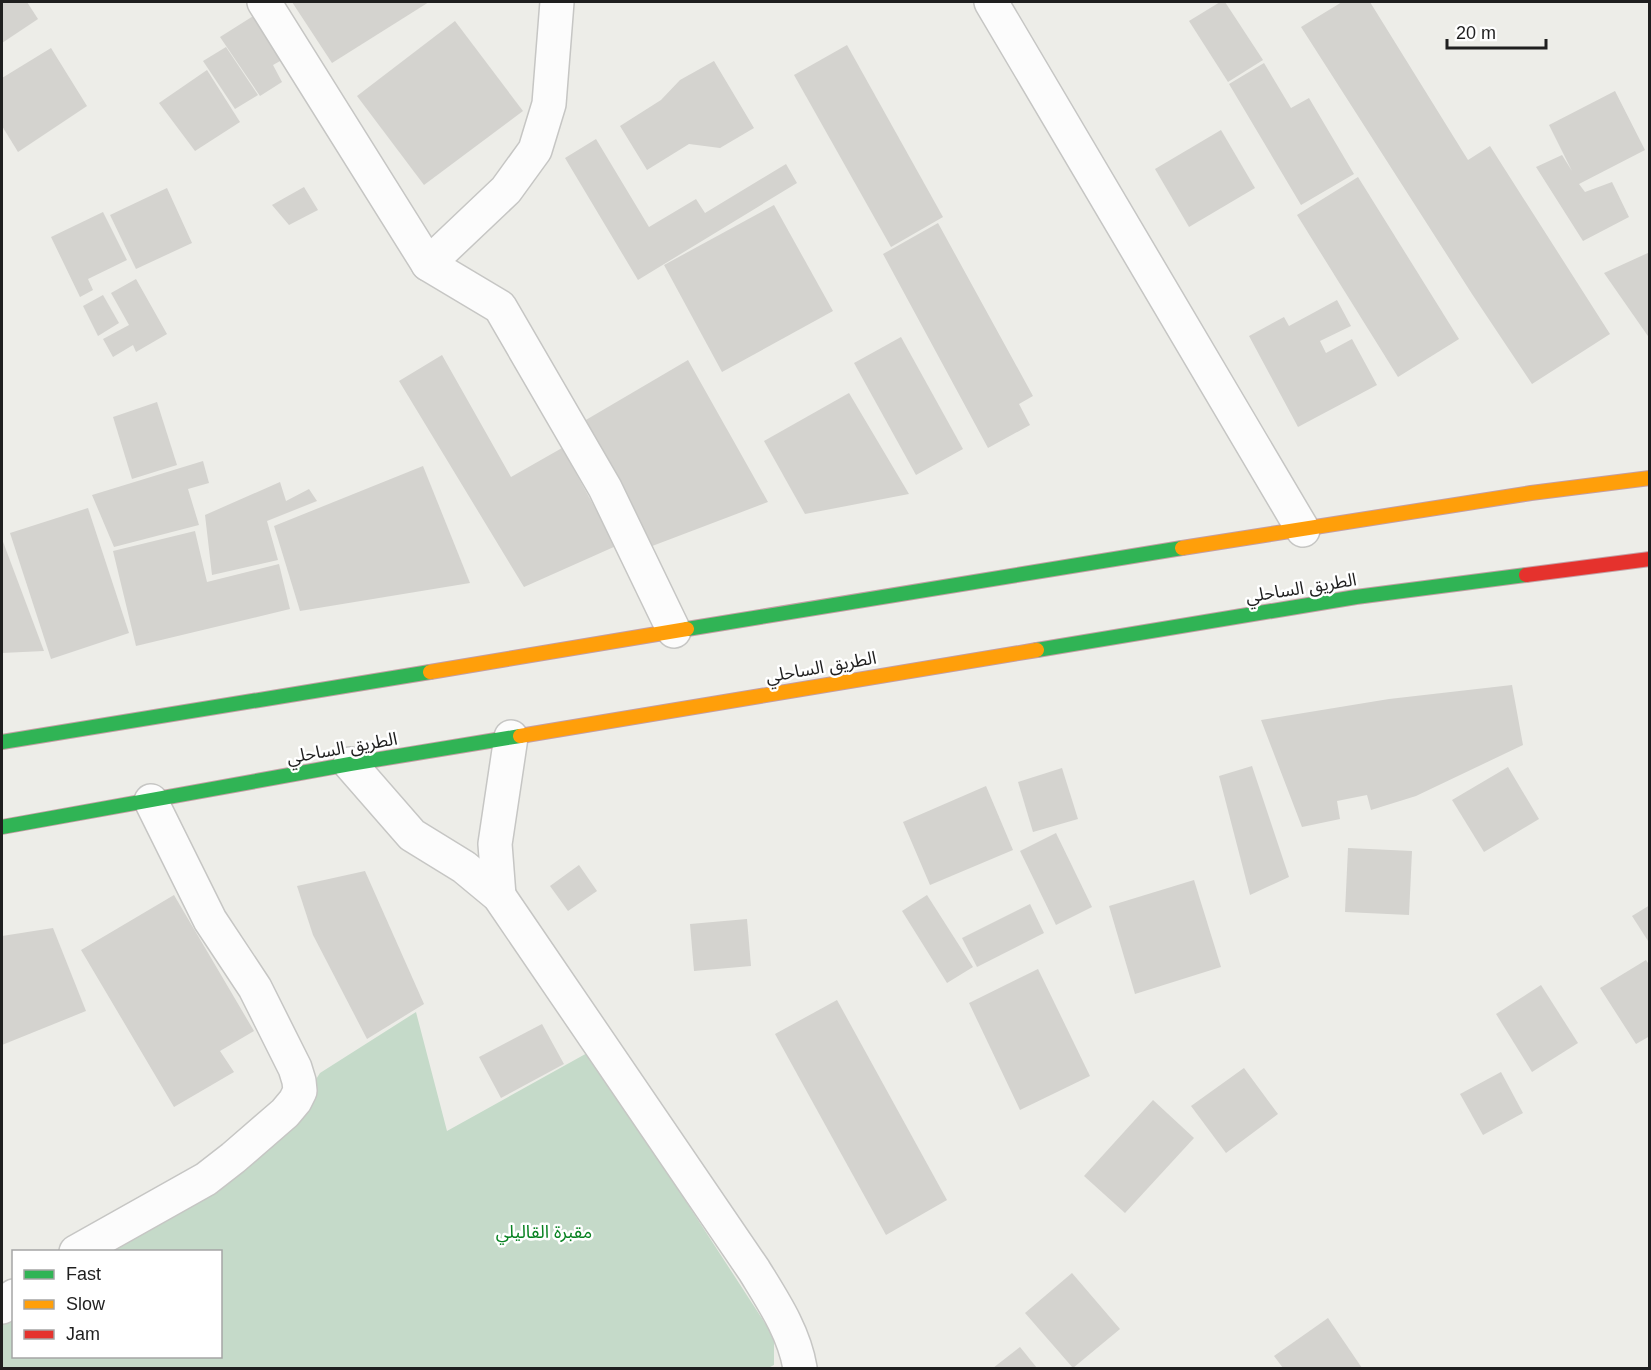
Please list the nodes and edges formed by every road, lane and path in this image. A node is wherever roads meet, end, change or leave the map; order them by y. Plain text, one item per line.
1 (264, 2) edge
2 (556, 2) edge
3 (991, 2) edge
4 (428, 264) junction
5 (1650, 478) edge
6 (1303, 530) junction
7 (1650, 559) edge
8 (674, 631) junction
9 (511, 737) junction
10 (2, 742) edge
11 (350, 764) junction
12 (151, 801) junction
13 (2, 827) edge
14 (499, 896) junction
15 (78, 1250) edge
16 (800, 1368) edge

1 - 4 street
2 - 4 street
3 - 6 street
4 - 8 street
5 - 6 highway
6 - 8 highway
7 - 9 highway, الطريق الساحلي
8 - 10 highway
9 - 11 highway, الطريق الساحلي
9 - 14 street
11 - 12 highway, الطريق الساحلي
11 - 14 street
12 - 13 highway, الطريق الساحلي
12 - 15 street
14 - 16 street

